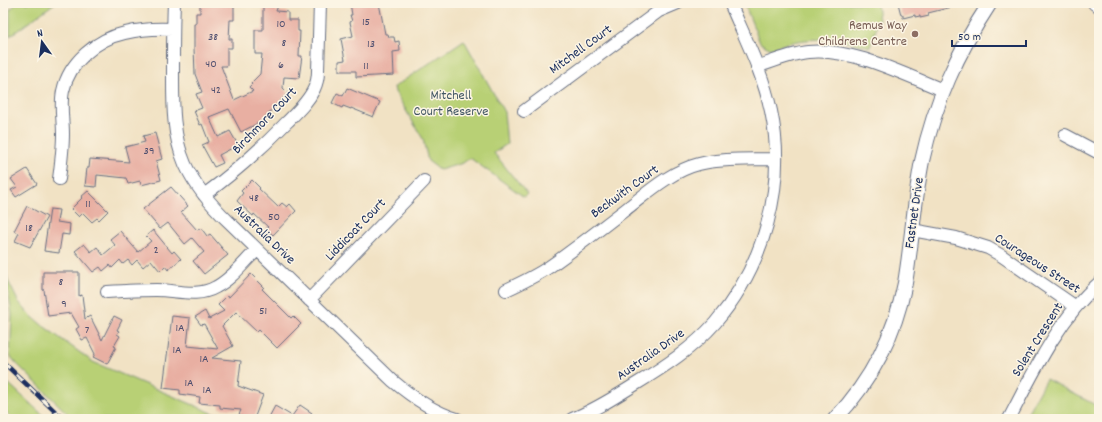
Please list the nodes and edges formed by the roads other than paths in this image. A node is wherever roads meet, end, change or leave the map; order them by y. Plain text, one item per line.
1 (174, 3) edge
2 (320, 3) edge
3 (678, 3) edge
4 (730, 3) edge
5 (990, 3) edge
6 (1095, 3) edge
7 (1099, 5) edge
8 (173, 29) junction
9 (757, 67) junction
10 (943, 90) junction
11 (524, 111) dead end
12 (1065, 135) dead end
13 (1099, 153) edge
14 (775, 159) junction
15 (59, 179) dead end
16 (424, 181) dead end
17 (204, 195) junction
18 (912, 230) junction
19 (257, 250) junction
20 (1099, 283) edge
21 (506, 290) dead end
22 (107, 292) dead end
23 (309, 300) junction
24 (1076, 307) junction
25 (457, 419) edge
26 (572, 419) edge
27 (836, 419) edge
28 (1009, 419) edge

1 - 8 street, Australia Drive
2 - 17 street, Birchmore Court
3 - 11 street, Mitchell Court
4 - 9 street, Australia Drive
5 - 10 street, Fastnet Drive
6 - 7 street
8 - 15 street
8 - 17 street, Australia Drive
9 - 10 street
9 - 14 street, Australia Drive
10 - 18 street, Fastnet Drive
12 - 13 street
14 - 21 street, Beckwith Court
14 - 26 street, Australia Drive
16 - 23 street, Liddicoat Court
17 - 19 street, Australia Drive
18 - 24 street, Courageous Street
18 - 27 street, Fastnet Drive
19 - 22 street
19 - 23 street, Australia Drive
20 - 24 street, Solent Crescent
23 - 25 street, Australia Drive
24 - 28 street, Solent Crescent

